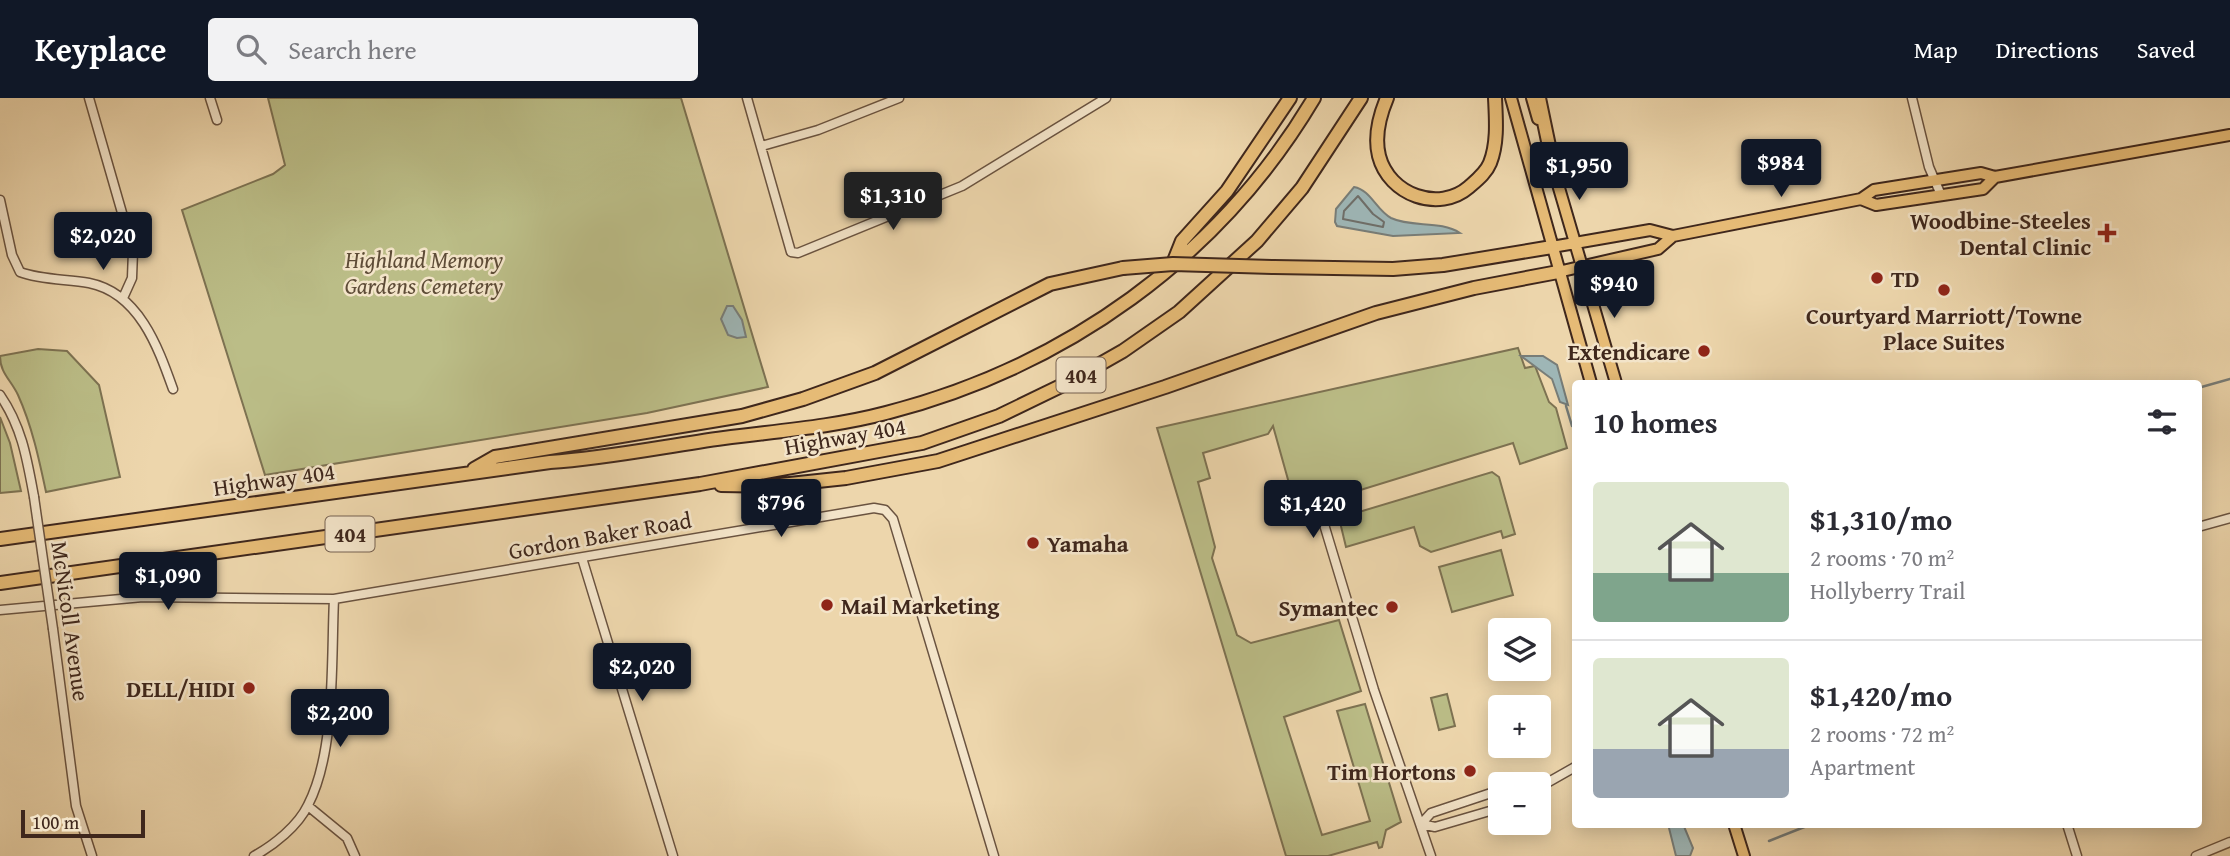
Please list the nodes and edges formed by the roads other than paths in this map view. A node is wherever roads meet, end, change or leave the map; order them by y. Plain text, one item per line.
1 (89, 98) edge
2 (210, 98) edge
3 (747, 98) edge
4 (899, 98) edge
5 (1106, 98) edge
6 (1290, 98) edge
7 (1314, 98) edge
8 (1361, 98) edge
9 (1387, 98) edge
10 (1495, 98) edge
11 (1511, 98) edge
12 (1532, 98) edge
13 (1539, 98) edge
14 (1912, 98) edge
15 (1090, 102) edge
16 (217, 120) dead end
17 (2230, 135) edge
18 (762, 146) junction
19 (1554, 170) junction
20 (1995, 177) junction
21 (1935, 180) junction
22 (1941, 195) junction
23 (1861, 199) junction
24 (0, 200) edge
25 (1673, 236) junction
26 (1575, 243) junction
27 (1552, 247) junction
28 (1581, 266) junction
29 (1171, 267) junction
30 (1558, 272) junction
31 (123, 298) junction
32 (1590, 380) edge
33 (1615, 380) edge
34 (173, 389) dead end
35 (0, 395) edge
36 (464, 474) junction
37 (700, 484) junction
38 (1320, 511) dead end
39 (2230, 518) edge
40 (2202, 526) edge
41 (0, 539) edge
42 (582, 558) junction
43 (0, 583) edge
44 (334, 599) junction
45 (0, 610) edge
46 (1572, 769) edge
47 (1551, 780) edge
48 (1488, 794) edge
49 (308, 806) junction
50 (1488, 812) edge
51 (1421, 824) junction
52 (1735, 828) edge
53 (2068, 828) edge
54 (2230, 842) edge
55 (92, 856) edge
56 (254, 856) edge
57 (355, 856) edge
58 (673, 856) edge
59 (994, 856) edge
60 (1431, 856) edge
61 (1744, 856) edge
62 (2077, 856) edge
63 (2196, 856) edge

1 - 31 street
2 - 16 street
3 - 18 street
4 - 18 street
5 - 15 street
6 - 29 highway
7 - 29 highway, Highway 404 / 404
8 - 37 highway, Highway 404 / 404
9 - 10 highway
11 - 27 main road
12 - 19 main road
13 - 19 highway
14 - 21 street
15 - 18 street
17 - 20 main road
19 - 26 main road
20 - 21 main road
20 - 22 main road
21 - 22 street
21 - 23 main road
22 - 23 main road
23 - 25 main road
24 - 31 street
25 - 26 main road
25 - 28 main road
26 - 27 main road
26 - 28 main road
27 - 30 main road
27 - 36 highway, bridge
28 - 30 main road
28 - 33 main road
29 - 36 highway, Highway 404 / 404
30 - 32 main road
30 - 37 highway
31 - 34 street
35 - 55 street, McNicoll Avenue, bridge
36 - 41 highway, Highway 404 / 404
37 - 43 highway, Highway 404 / 404
38 - 51 street
39 - 40 street
42 - 44 street, Gordon Baker Road
42 - 58 street
42 - 59 street, Gordon Baker Road
44 - 45 street, Gordon Baker Road
44 - 49 street
46 - 47 street
48 - 51 street
49 - 56 street
49 - 57 street
50 - 51 street
51 - 60 street
52 - 61 main road
53 - 62 street
54 - 63 street

